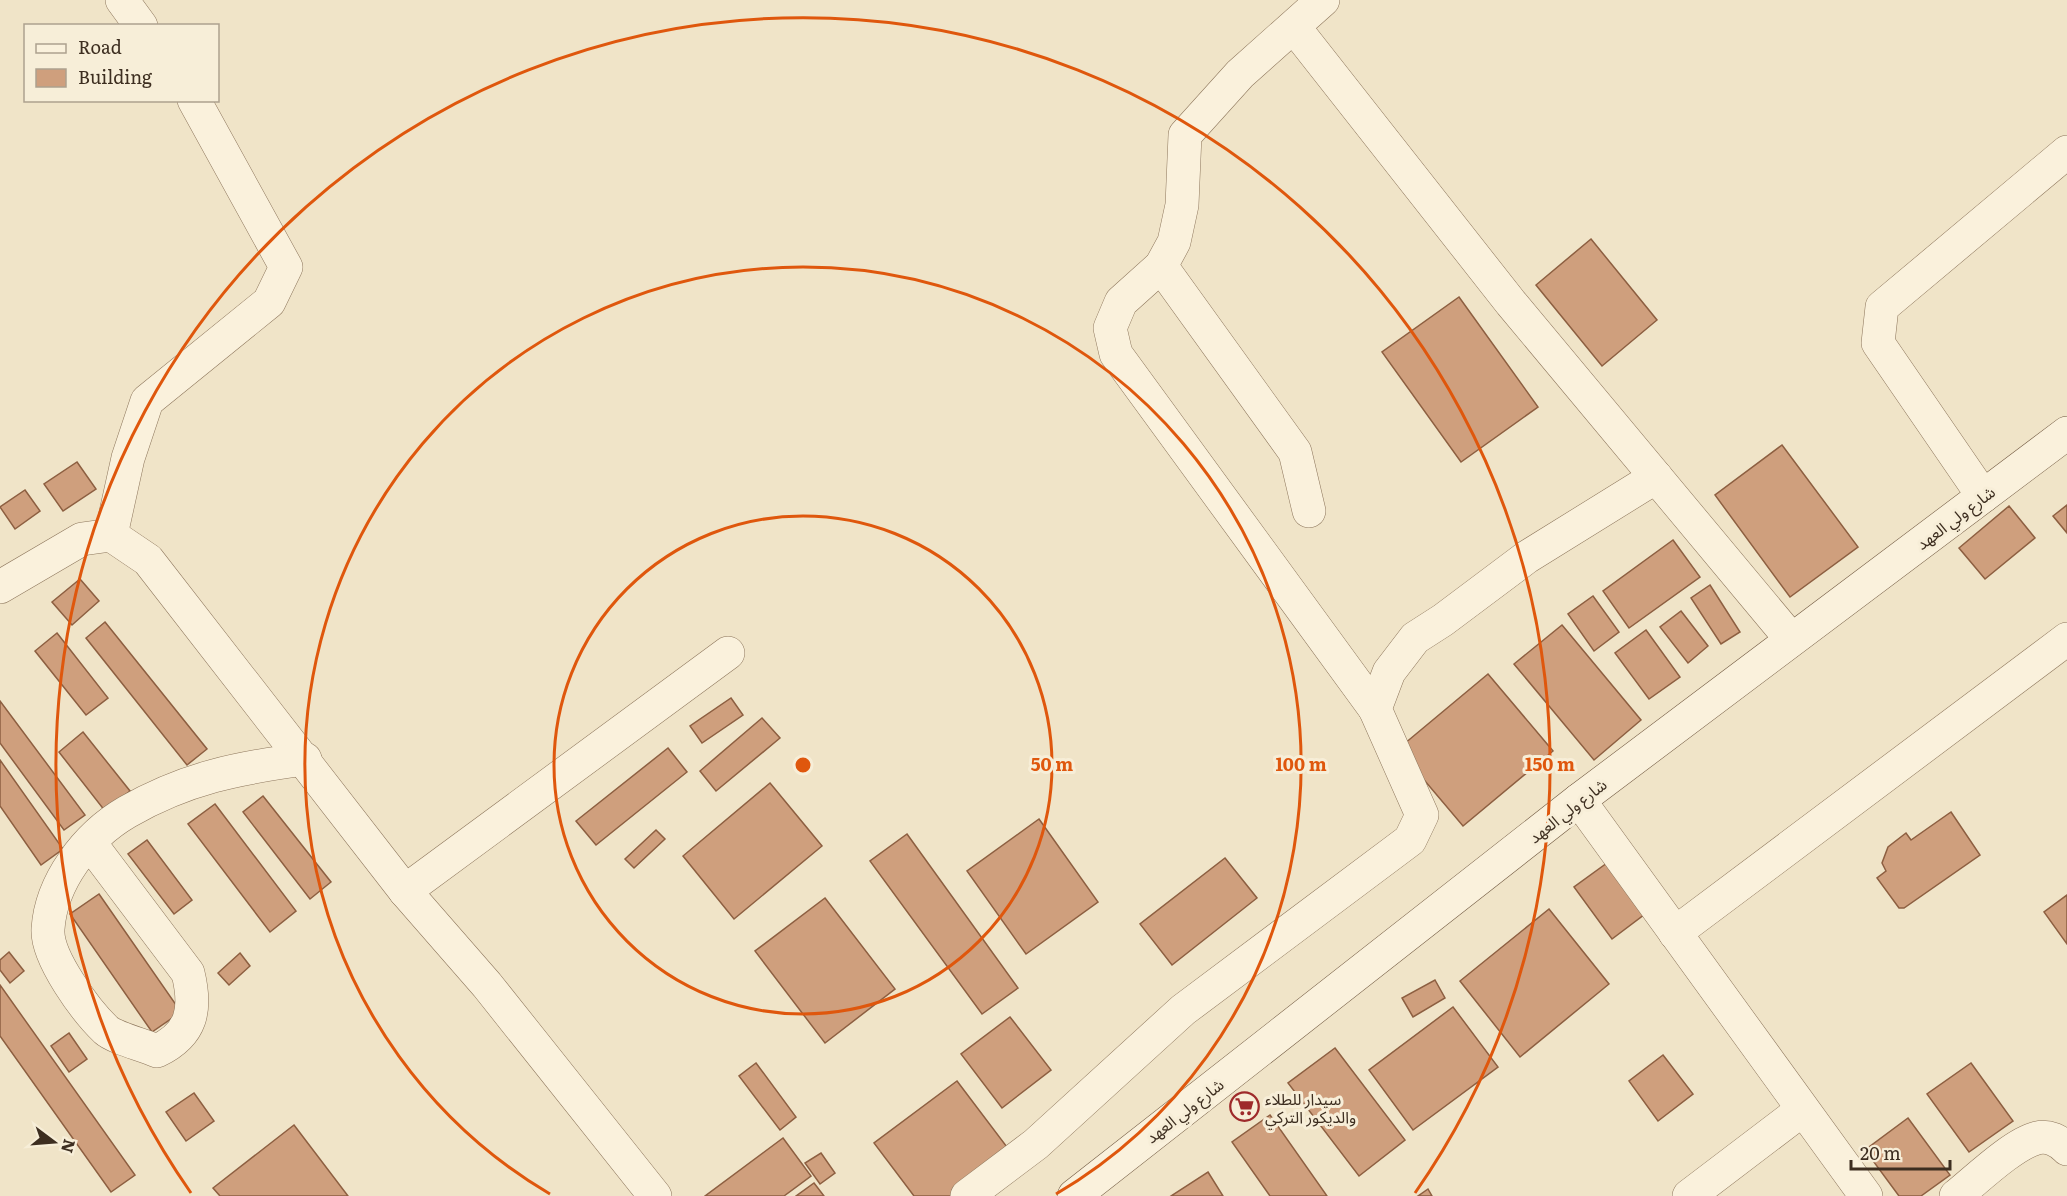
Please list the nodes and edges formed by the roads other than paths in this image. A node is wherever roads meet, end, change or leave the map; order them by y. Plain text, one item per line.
1 (122, 0) edge
2 (1323, 0) edge
3 (140, 24) edge
4 (1294, 27) junction
5 (195, 102) edge
6 (2067, 152) edge
7 (1161, 266) junction
8 (2067, 433) edge
9 (1656, 477) junction
10 (1983, 496) junction
11 (1309, 511) dead end
12 (111, 535) junction
13 (0, 586) edge
14 (1791, 639) junction
15 (2067, 639) edge
16 (728, 653) dead end
17 (1376, 709) junction
18 (304, 759) junction
19 (1580, 800) junction
20 (90, 843) junction
21 (405, 891) junction
22 (1675, 933) junction
23 (1802, 1110) junction
24 (2067, 1149) edge
25 (655, 1196) edge
26 (967, 1196) edge
27 (1074, 1196) edge
28 (1689, 1196) edge
29 (1866, 1196) edge
30 (1956, 1196) edge

1 - 3 street
2 - 4 street
4 - 7 street
4 - 9 street
5 - 12 street
6 - 10 street
7 - 11 street
7 - 17 street
8 - 10 street, شارع ولي العهد
9 - 14 street
9 - 17 street
10 - 14 street, شارع ولي العهد
12 - 13 street
12 - 18 street
14 - 19 street, شارع ولي العهد
15 - 22 street
16 - 21 street
17 - 26 street
18 - 20 street
18 - 21 street
19 - 22 street
19 - 27 street, شارع ولي العهد
20 - 20 street
21 - 25 street
22 - 23 street
23 - 28 street
23 - 29 street
24 - 30 street

